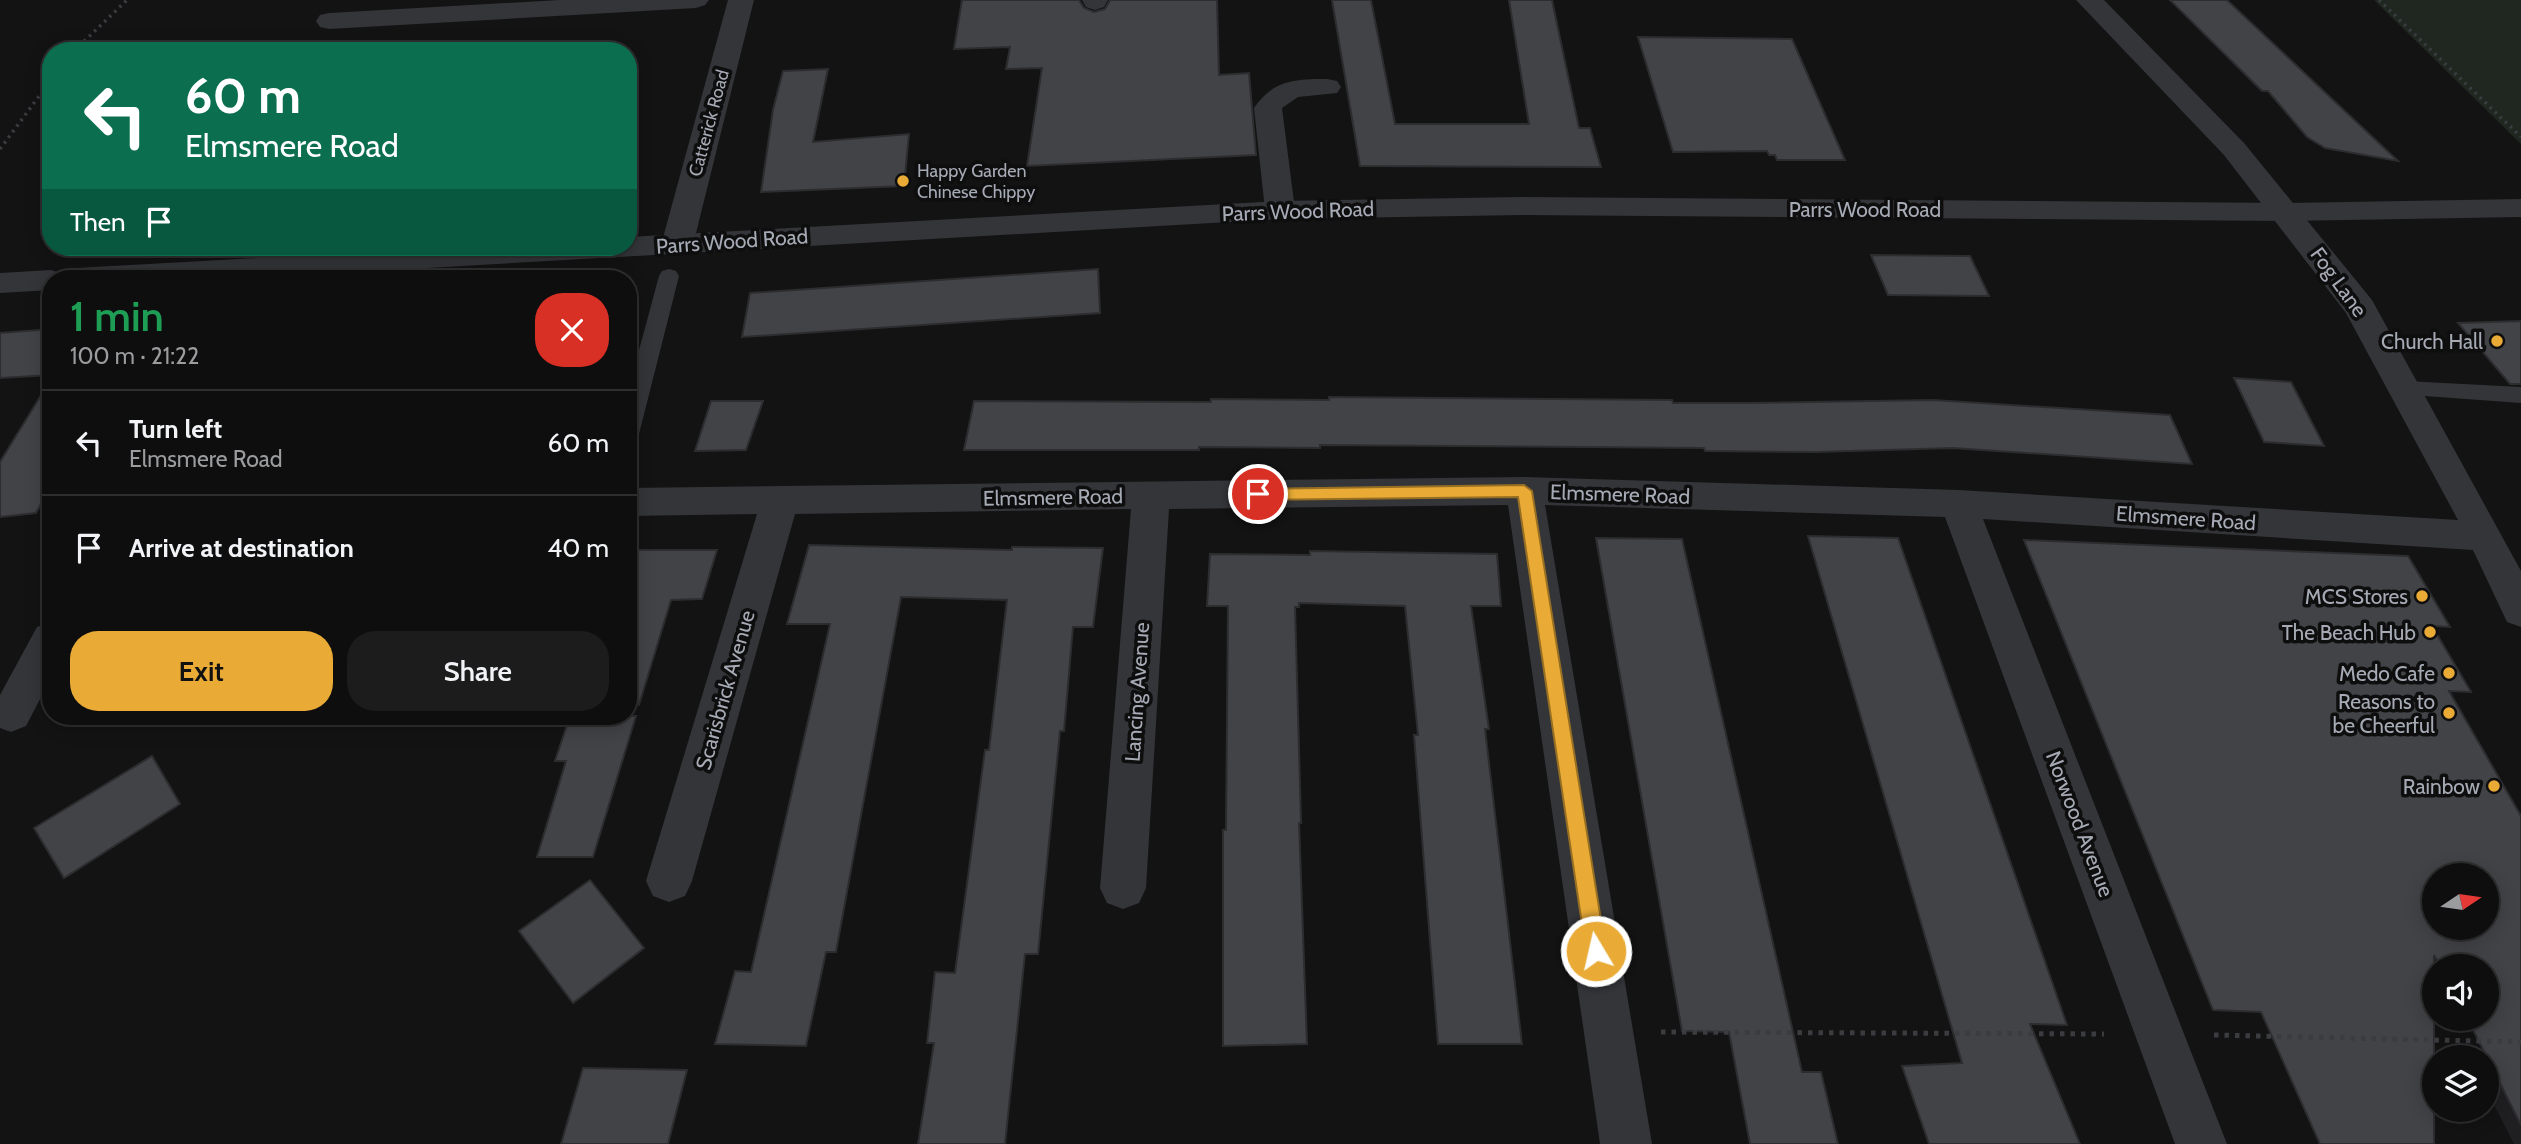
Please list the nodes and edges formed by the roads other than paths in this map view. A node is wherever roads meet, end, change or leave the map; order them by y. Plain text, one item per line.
1 (695, 0) edge
2 (741, 0) edge
3 (2089, 0) edge
4 (329, 20) dead end
5 (1327, 87) dead end
6 (2521, 208) edge
7 (1280, 210) junction
8 (2287, 212) junction
9 (677, 245) junction
10 (637, 248) edge
11 (506, 256) edge
12 (289, 270) edge
13 (669, 276) dead end
14 (42, 281) edge
15 (0, 283) edge
16 (2405, 389) junction
17 (2521, 395) edge
18 (637, 399) edge
19 (1524, 491) junction
20 (1151, 496) junction
21 (780, 500) junction
22 (637, 502) edge
23 (1959, 503) junction
24 (2485, 536) junction
25 (2521, 611) edge
26 (42, 655) edge
27 (11, 714) dead end
28 (669, 881) dead end
29 (1123, 888) dead end
30 (1626, 1144) edge
31 (2201, 1144) edge

1 - 4 street
2 - 9 street, Catterick Road
3 - 8 street, Fog Lane
5 - 7 street
6 - 8 street, Parrs Wood Road
7 - 8 street, Parrs Wood Road
7 - 9 street, Parrs Wood Road
8 - 16 street, Fog Lane
9 - 10 street, Parrs Wood Road
11 - 12 street, Parrs Wood Road
13 - 18 lane
14 - 15 street
16 - 17 lane
16 - 24 street, Fog Lane
19 - 20 street, Elmsmere Road
19 - 23 street, Elmsmere Road
19 - 30 street
20 - 21 street, Elmsmere Road
20 - 29 street, Lancing Avenue
21 - 22 street, Elmsmere Road
21 - 28 street, Scarisbrick Avenue
23 - 24 street, Elmsmere Road
23 - 31 street, Norwood Avenue
24 - 25 street, Fog Lane
26 - 27 street

